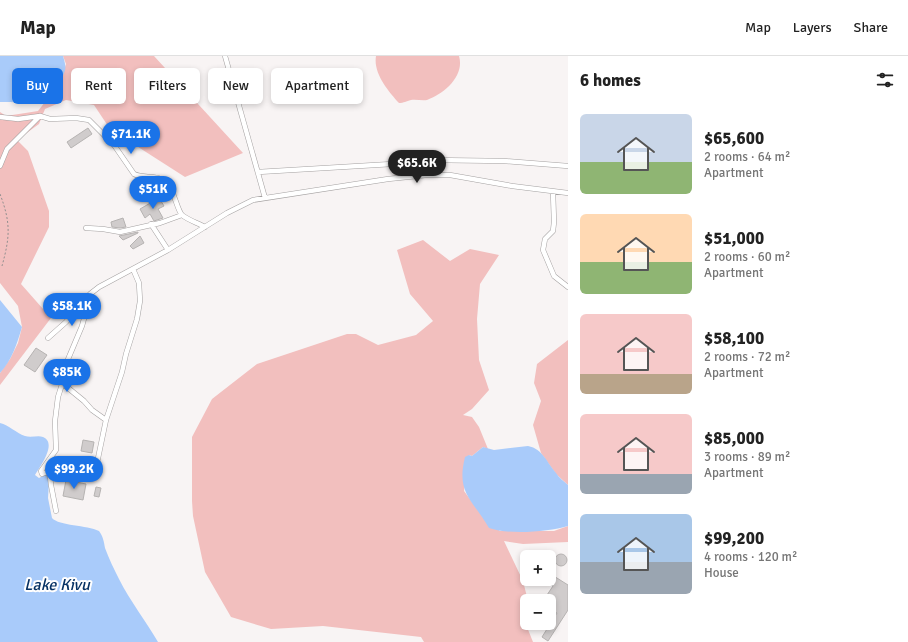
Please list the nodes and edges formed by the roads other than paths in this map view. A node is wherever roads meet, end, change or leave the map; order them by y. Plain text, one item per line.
1 (225, 56) edge
2 (40, 116) junction
3 (0, 117) edge
4 (0, 166) edge
5 (568, 166) edge
6 (258, 172) junction
7 (553, 192) junction
8 (568, 193) edge
9 (265, 198) junction
10 (182, 215) junction
11 (151, 224) junction
12 (205, 227) junction
13 (86, 228) dead end
14 (168, 250) junction
15 (133, 269) junction
16 (568, 287) edge
17 (90, 294) junction
18 (48, 338) dead end
19 (62, 383) junction
20 (106, 420) junction
21 (97, 463) dead end
22 (56, 511) dead end

1 - 6 street
2 - 3 street
2 - 4 street
2 - 10 street
5 - 6 street
6 - 9 street
7 - 8 street
7 - 9 street
7 - 16 street
9 - 12 street
10 - 11 street
10 - 12 street
11 - 13 street
11 - 14 street
12 - 14 street
14 - 15 street
15 - 17 street
15 - 20 street
17 - 18 street
17 - 19 street
19 - 20 street
19 - 22 street
20 - 21 street

